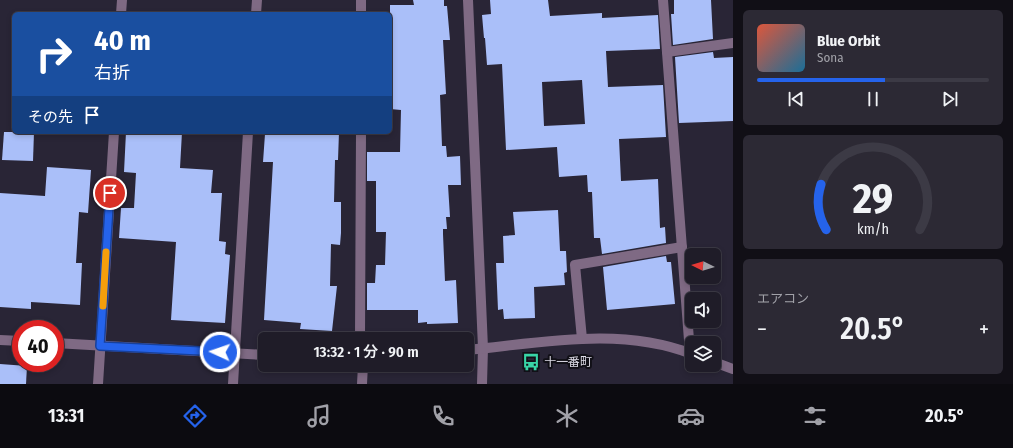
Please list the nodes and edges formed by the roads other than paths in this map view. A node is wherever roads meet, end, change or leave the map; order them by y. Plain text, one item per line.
1 (122, 0) edge
2 (256, 0) edge
3 (361, 0) edge
4 (468, 0) edge
5 (663, 0) edge
6 (121, 12) edge
7 (256, 12) edge
8 (361, 12) edge
9 (733, 43) edge
10 (667, 52) junction
11 (114, 134) edge
12 (248, 134) edge
13 (361, 134) edge
14 (682, 247) junction
15 (360, 332) edge
16 (690, 336) edge
17 (582, 339) junction
18 (0, 340) edge
19 (12, 341) edge
20 (64, 344) edge
21 (100, 346) junction
22 (483, 348) junction
23 (474, 349) edge
24 (685, 351) edge
25 (235, 353) junction
26 (258, 355) edge
27 (721, 365) edge
28 (733, 369) edge
29 (363, 372) edge
30 (98, 384) edge
31 (233, 384) edge
32 (362, 384) edge
33 (482, 384) edge

1 - 6 street
2 - 7 street
3 - 8 street
4 - 22 street
5 - 10 street
9 - 10 street
10 - 14 street
11 - 21 street
12 - 25 street
13 - 15 street
14 - 16 street
14 - 17 street
17 - 22 street
17 - 24 street
18 - 19 street
20 - 21 street
21 - 25 street
21 - 30 street
22 - 23 street
22 - 33 street
25 - 26 street
25 - 31 street
27 - 28 street
29 - 32 street

